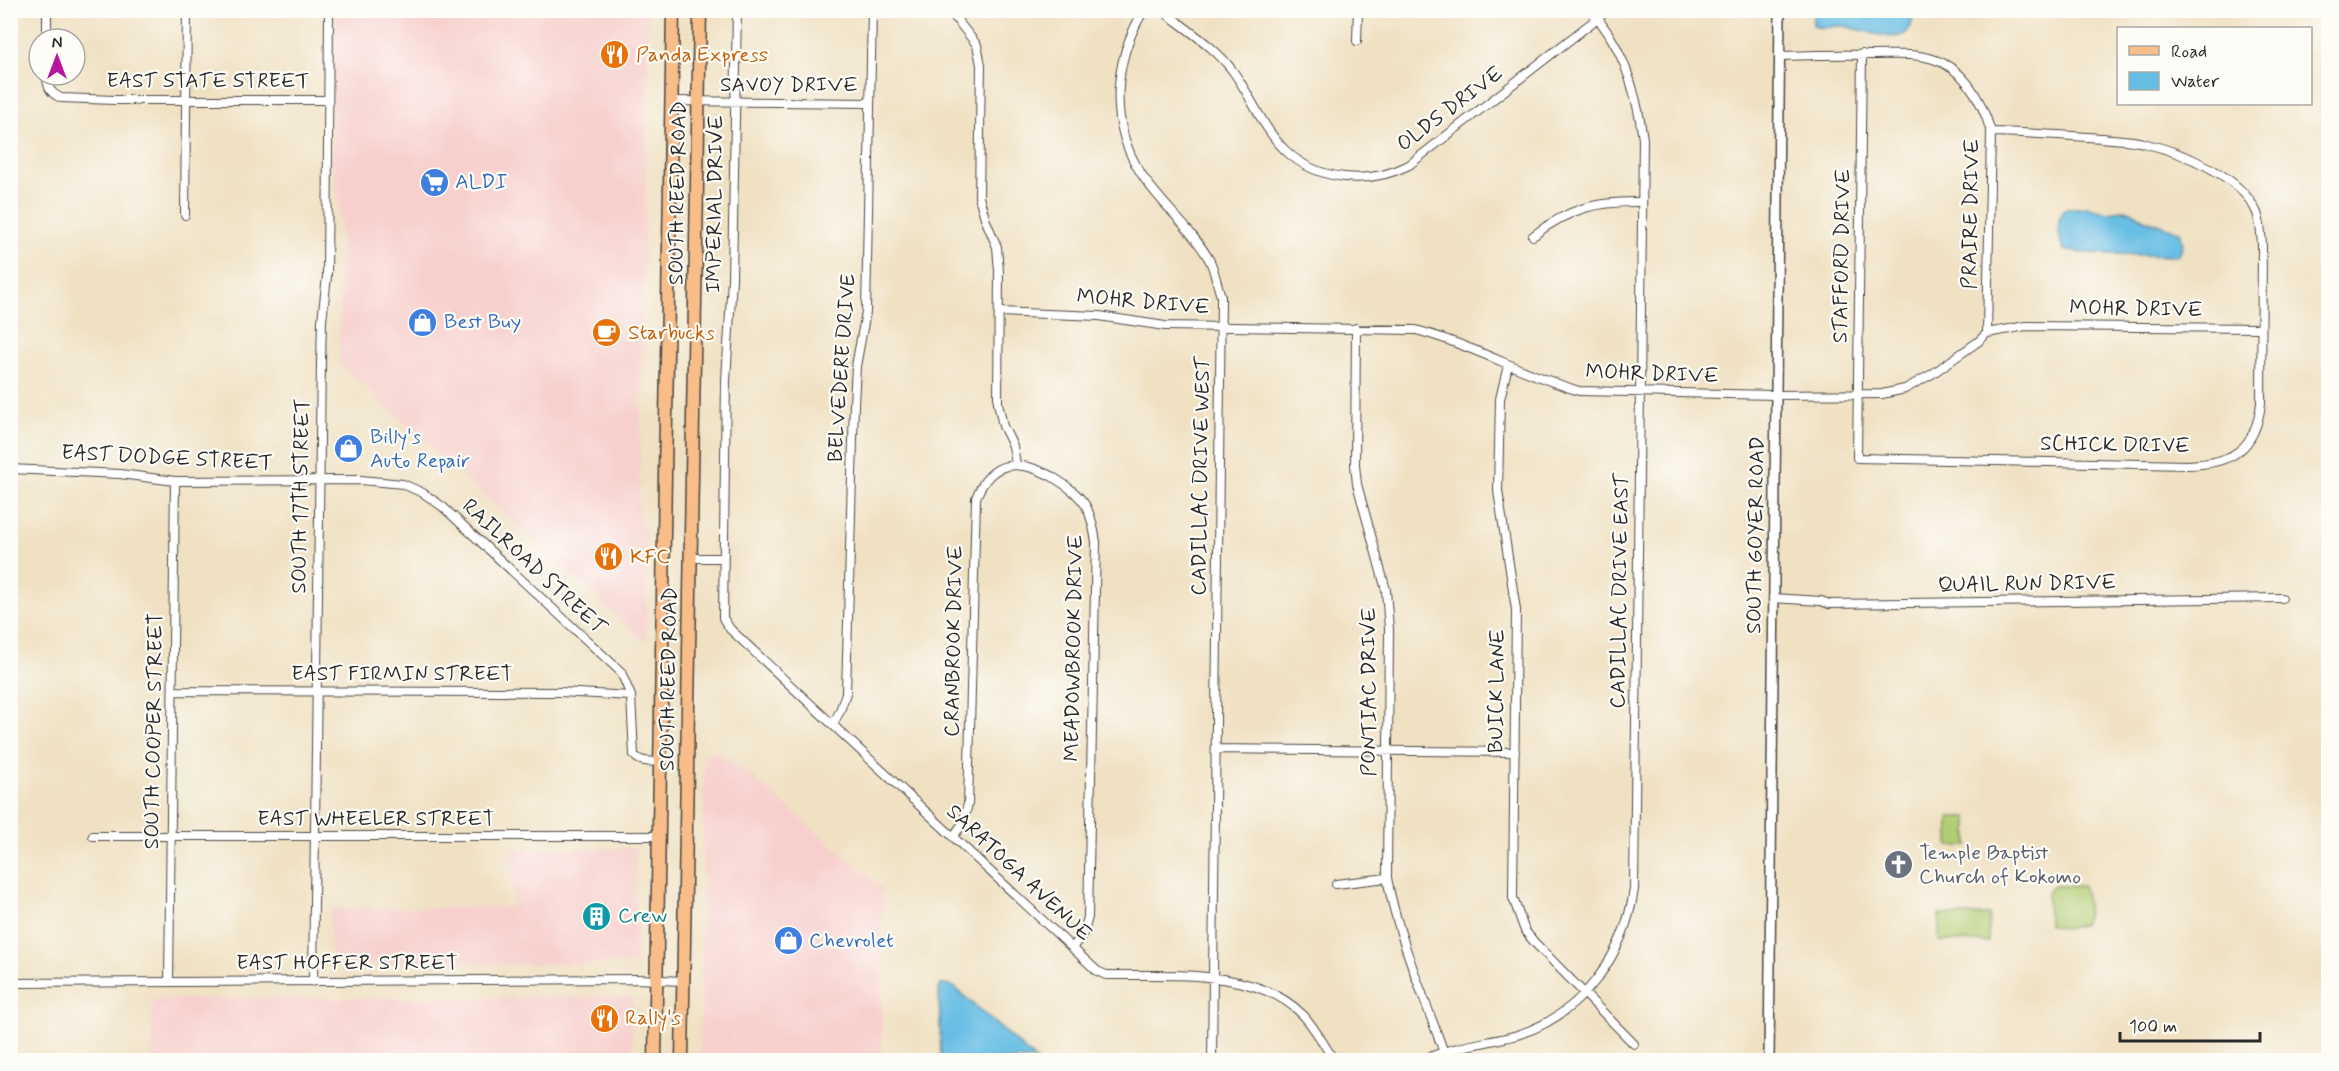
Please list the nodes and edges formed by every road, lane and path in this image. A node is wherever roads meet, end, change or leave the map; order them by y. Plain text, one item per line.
1 (47, 10) edge
2 (187, 10) edge
3 (329, 10) edge
4 (673, 10) edge
5 (700, 10) edge
6 (737, 10) edge
7 (872, 10) edge
8 (949, 10) edge
9 (1144, 10) edge
10 (1162, 10) edge
11 (1358, 10) edge
12 (1590, 10) edge
13 (1608, 10) edge
14 (1780, 10) edge
15 (1598, 19) junction
16 (47, 27) edge
17 (1357, 41) dead end
18 (1862, 54) junction
19 (1780, 56) junction
20 (48, 87) edge
21 (328, 99) junction
22 (187, 100) junction
23 (672, 101) junction
24 (699, 102) junction
25 (735, 103) junction
26 (870, 103) junction
27 (1991, 132) junction
28 (1642, 202) junction
29 (185, 215) dead end
30 (1533, 236) dead end
31 (999, 312) junction
32 (1221, 327) junction
33 (1356, 328) junction
34 (2261, 328) junction
35 (1987, 333) junction
36 (1508, 365) junction
37 (1640, 394) junction
38 (1859, 394) junction
39 (1776, 395) junction
40 (1857, 458) joint
41 (1016, 464) junction
42 (10, 469) edge
43 (175, 481) junction
44 (320, 481) junction
45 (394, 483) joint
46 (691, 558) junction
47 (723, 558) junction
48 (1773, 598) junction
49 (2282, 598) dead end
50 (722, 614) joint
51 (172, 691) junction
52 (317, 693) junction
53 (631, 696) junction
54 (833, 724) junction
55 (1216, 749) junction
56 (1388, 750) junction
57 (1515, 752) junction
58 (660, 762) junction
59 (659, 836) junction
60 (93, 837) dead end
61 (170, 837) junction
62 (315, 837) junction
63 (953, 837) junction
64 (1387, 878) junction
65 (1336, 884) dead end
66 (1073, 947) junction
67 (1213, 978) junction
68 (656, 980) junction
69 (313, 981) junction
70 (683, 981) junction
71 (169, 982) junction
72 (10, 983) edge
73 (1585, 994) junction
74 (1634, 1044) dead end
75 (1443, 1050) junction
76 (655, 1060) edge
77 (682, 1060) edge
78 (1212, 1060) edge
79 (1334, 1060) edge
80 (1424, 1060) edge
81 (1769, 1060) edge

1 - 16 street
2 - 22 street
3 - 21 street, SOUTH 17TH STREET
4 - 23 main road, SOUTH REED ROAD
5 - 24 main road, SOUTH REED ROAD
6 - 25 street, IMPERIAL DRIVE
7 - 26 street, BELVEDERE DRIVE
8 - 31 street
9 - 32 street, CADILLAC DRIVE WEST
10 - 15 street, OLDS DRIVE
11 - 17 street
12 - 15 street, CADILLAC DRIVE EAST
13 - 15 street, OLDS DRIVE
14 - 19 street, SOUTH GOYER ROAD
15 - 28 street, CADILLAC DRIVE EAST
18 - 19 street, PRAIRE DRIVE
18 - 27 street, PRAIRE DRIVE
18 - 38 street, STAFFORD DRIVE
19 - 39 street, SOUTH GOYER ROAD
20 - 22 street, EAST STATE STREET
21 - 22 street, EAST STATE STREET
21 - 44 street, SOUTH 17TH STREET
22 - 29 street
23 - 24 street, SAVOY DRIVE
23 - 58 main road, SOUTH REED ROAD
24 - 25 street, SAVOY DRIVE
24 - 46 main road, SOUTH REED ROAD
25 - 26 street, SAVOY DRIVE
25 - 47 street, IMPERIAL DRIVE
26 - 54 street, BELVEDERE DRIVE
27 - 34 street, SCHICK DRIVE
27 - 35 street, PRAIRE DRIVE
28 - 30 street
28 - 37 street, CADILLAC DRIVE EAST
31 - 32 street, MOHR DRIVE
31 - 41 street
32 - 33 street, MOHR DRIVE
32 - 55 street, CADILLAC DRIVE WEST
33 - 36 street, MOHR DRIVE
33 - 56 street, PONTIAC DRIVE
34 - 35 street, MOHR DRIVE
34 - 40 street, SCHICK DRIVE
35 - 38 street, MOHR DRIVE
36 - 37 street, MOHR DRIVE
36 - 57 street, BUICK LANE
37 - 39 street, MOHR DRIVE
37 - 73 street, CADILLAC DRIVE EAST
38 - 39 street, MOHR DRIVE
38 - 40 street, STAFFORD DRIVE
39 - 48 street, SOUTH GOYER ROAD
41 - 63 street, CRANBROOK DRIVE
41 - 66 street, MEADOWBROOK DRIVE
42 - 43 street, EAST DODGE STREET
43 - 44 street, EAST DODGE STREET
43 - 51 street, SOUTH COOPER STREET
44 - 45 street, EAST DODGE STREET
44 - 52 street, SOUTH 17TH STREET
45 - 53 street, RAILROAD STREET
46 - 47 street
46 - 70 main road, SOUTH REED ROAD
47 - 50 street, IMPERIAL DRIVE
48 - 49 street, QUAIL RUN DRIVE
48 - 81 street, SOUTH GOYER ROAD
50 - 54 street, SARATOGA AVENUE
51 - 52 street, EAST FIRMIN STREET
51 - 61 street, SOUTH COOPER STREET
52 - 53 street, EAST FIRMIN STREET
52 - 62 street, SOUTH 17TH STREET
53 - 58 street
54 - 63 street, SARATOGA AVENUE
55 - 56 street
55 - 67 street, CADILLAC DRIVE WEST
56 - 57 street
56 - 64 street, PONTIAC DRIVE
57 - 73 street, BUICK LANE
58 - 59 main road, SOUTH REED ROAD
59 - 62 street, EAST WHEELER STREET
59 - 68 main road, SOUTH REED ROAD
60 - 61 street, EAST WHEELER STREET
61 - 62 street, EAST WHEELER STREET
61 - 71 street, SOUTH COOPER STREET
62 - 69 street, SOUTH 17TH STREET
63 - 66 street, SARATOGA AVENUE
64 - 65 street
64 - 75 street, PONTIAC DRIVE
66 - 67 street, SARATOGA AVENUE
67 - 78 street, CADILLAC DRIVE WEST
67 - 79 street, SARATOGA AVENUE
68 - 69 street, EAST HOFFER STREET
68 - 70 street, EAST HOFFER STREET
68 - 76 main road, SOUTH REED ROAD
69 - 71 street, EAST HOFFER STREET
70 - 77 main road, SOUTH REED ROAD
71 - 72 street, EAST HOFFER STREET
73 - 74 street, BUICK LANE
73 - 75 street, CADILLAC DRIVE EAST
75 - 80 street, CADILLAC DRIVE EAST

